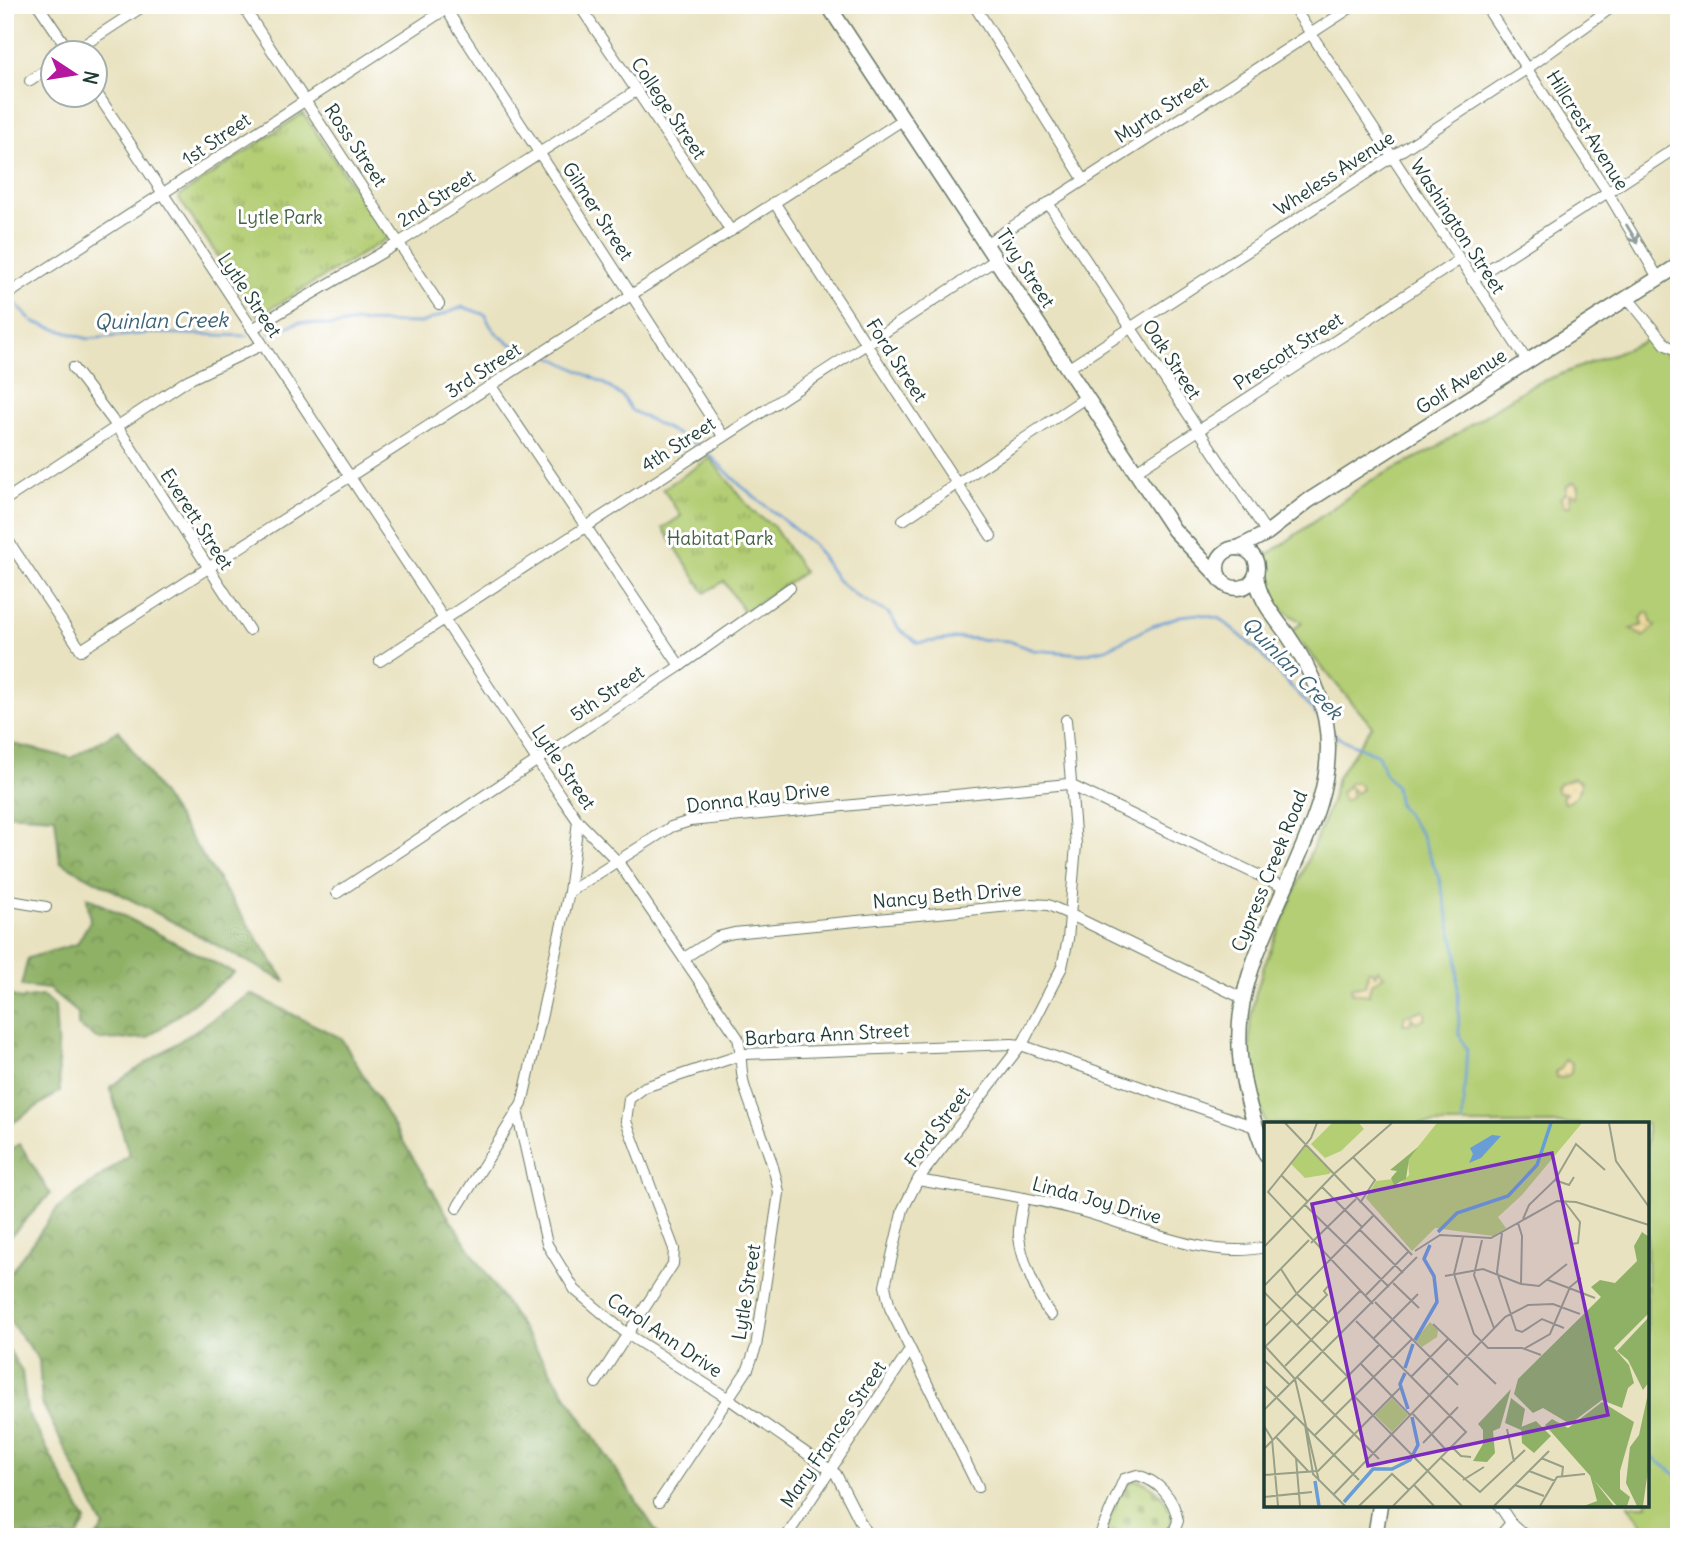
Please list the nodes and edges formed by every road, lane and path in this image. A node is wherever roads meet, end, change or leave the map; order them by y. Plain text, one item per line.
1 (38, 5) edge
2 (145, 5) edge
3 (243, 5) edge
4 (579, 5) edge
5 (828, 5) edge
6 (974, 5) edge
7 (1292, 5) edge
8 (1355, 5) edge
9 (1485, 5) edge
10 (1615, 5) edge
11 (445, 7) edge
12 (1311, 34) junction
13 (62, 38) edge
14 (94, 38) edge
15 (1528, 68) junction
16 (38, 76) edge
17 (30, 81) dead end
18 (636, 91) junction
19 (306, 100) junction
20 (107, 108) edge
21 (904, 119) junction
22 (1679, 146) edge
23 (539, 151) junction
24 (1391, 156) junction
25 (1084, 180) junction
26 (1607, 191) junction
27 (165, 194) junction
28 (774, 202) junction
29 (1048, 203) junction
30 (730, 230) junction
31 (400, 242) junction
32 (987, 243) junction
33 (997, 259) junction
34 (1459, 260) junction
35 (1679, 265) edge
36 (1657, 276) junction
37 (1472, 280) junction
38 (632, 294) junction
39 (5, 296) edge
40 (1627, 297) junction
41 (439, 304) dead end
42 (1130, 327) junction
43 (252, 329) junction
44 (865, 343) junction
45 (262, 345) junction
46 (1679, 351) edge
47 (1527, 361) junction
48 (73, 368) dead end
49 (1069, 368) junction
50 (491, 386) junction
51 (1088, 396) junction
52 (117, 426) junction
53 (1199, 431) junction
54 (723, 436) junction
55 (1136, 471) junction
56 (350, 475) junction
57 (957, 484) junction
58 (5, 500) edge
59 (903, 520) dead end
60 (586, 526) junction
61 (1268, 533) junction
62 (991, 536) dead end
63 (7, 541) edge
64 (1238, 548) junction
65 (1192, 551) junction
66 (1223, 554) junction
67 (1256, 567) junction
68 (207, 568) junction
69 (1219, 578) junction
70 (790, 588) dead end
71 (1236, 588) junction
72 (1269, 611) junction
73 (444, 619) junction
74 (249, 630) dead end
75 (380, 661) dead end
76 (680, 666) junction
77 (1066, 720) dead end
78 (538, 760) junction
79 (1071, 784) junction
80 (578, 821) junction
81 (618, 862) junction
82 (1285, 888) junction
83 (569, 892) junction
84 (337, 894) dead end
85 (5, 900) edge
86 (46, 907) dead end
87 (1069, 914) junction
88 (684, 958) junction
89 (1242, 998) junction
90 (1021, 1045) junction
91 (741, 1055) junction
92 (517, 1111) junction
93 (1255, 1127) junction
94 (1264, 1150) edge
95 (918, 1180) junction
96 (1024, 1198) junction
97 (457, 1208) dead end
98 (1264, 1247) edge
99 (1051, 1315) dead end
100 (627, 1334) junction
101 (910, 1350) junction
102 (596, 1384) dead end
103 (729, 1399) junction
104 (830, 1470) junction
105 (978, 1487) dead end
106 (659, 1502) dead end
107 (1380, 1507) edge
108 (1500, 1507) edge
109 (1511, 1523) junction
110 (786, 1537) edge
111 (868, 1537) edge
112 (1099, 1537) edge
113 (1172, 1537) edge
114 (1375, 1537) edge
115 (1499, 1537) edge
116 (1527, 1537) edge

1 - 13 street
2 - 14 street
3 - 19 street, Ross Street
4 - 18 street, College Street
5 - 21 main road, Tivy Street
6 - 25 street
7 - 12 street, Washington Street
8 - 12 street, Myrta Street
9 - 15 street, Hillcrest Avenue
10 - 15 street, Wheless Avenue
11 - 19 street, 1st Street
11 - 23 street, Gilmer Street
12 - 24 street, Washington Street
12 - 25 street, Myrta Street
15 - 24 street, Wheless Avenue
15 - 26 street, Hillcrest Avenue
16 - 17 street
18 - 23 street, 2nd Street
18 - 30 street, College Street
19 - 27 street, 1st Street
19 - 31 street, Ross Street
20 - 27 street, Lytle Street
21 - 28 street, 3rd Street
21 - 32 main road, Tivy Street
22 - 26 street
23 - 31 street, 2nd Street
23 - 38 street, Gilmer Street
24 - 34 street, Washington Street
24 - 42 street, Wheless Avenue
25 - 29 street, Myrta Street
26 -> 36 street, Hillcrest Avenue
26 - 37 street
27 - 39 street, 1st Street
27 - 43 street, Lytle Street
28 - 30 street, 3rd Street
28 - 44 street, Ford Street
29 - 32 street, Myrta Street
29 - 42 street, Oak Street
30 - 38 street, 3rd Street
31 - 41 street, Ross Street
31 - 43 street, 2nd Street
32 - 33 main road, Tivy Street
33 - 44 street, 4th Street
33 - 49 main road, Tivy Street
34 - 37 street, Washington Street
34 - 53 street, Prescott Street
35 - 36 main road, Golf Avenue
36 - 40 main road, Golf Avenue
37 - 47 street, Washington Street
38 - 50 street, 3rd Street
38 - 54 street, Gilmer Street
40 - 46 street
40 - 47 main road, Golf Avenue
42 - 49 street, Wheless Avenue
42 - 53 street, Oak Street
43 - 45 street, Lytle Street
44 - 54 street, 4th Street
44 - 57 street, Ford Street
45 - 52 street
45 - 56 street, Lytle Street
47 - 61 main road, Golf Avenue
48 - 52 street, Everett Street
49 - 51 main road, Tivy Street
50 - 56 street, 3rd Street
50 - 60 street
51 - 55 main road, Tivy Street
51 - 57 street
52 - 58 street
52 - 68 street, Everett Street
53 - 55 street, Prescott Street
53 - 61 street, Oak Street
54 - 60 street, 4th Street
55 - 65 main road, Tivy Street
56 - 68 street, 3rd Street
56 - 73 street, Lytle Street
57 - 59 street
57 - 62 street, Ford Street
60 - 73 street, 4th Street
60 - 76 street
61 - 64 main road, Golf Avenue
61 - 67 main road, Golf Avenue
63 - 68 street, 3rd Street
64 - 66 main road
64 - 67 main road
65 - 66 main road
65 - 69 main road, Tivy Street
66 - 69 main road
67 - 71 main road
67 - 72 main road, Cypress Creek Road
68 - 74 street, Everett Street
69 - 71 main road
70 - 76 street, 5th Street
71 - 72 main road, Cypress Creek Road
72 - 82 main road, Cypress Creek Road
73 - 75 street, 4th Street
73 - 78 street, Lytle Street
76 - 78 street, 5th Street
77 - 79 street, Ford Street
78 - 80 street, Lytle Street
78 - 84 street, 5th Street
79 - 81 street, Donna Kay Drive
79 - 82 street
79 - 87 street, Ford Street
80 - 81 street, Lytle Street
80 - 83 street
81 - 83 street, Donna Kay Drive
81 - 88 street, Lytle Street
82 - 89 main road, Cypress Creek Road
83 - 92 street
85 - 86 street
87 - 88 street, Nancy Beth Drive
87 - 89 street, Nancy Beth Drive
87 - 90 street, Ford Street
88 - 91 street, Lytle Street
89 - 93 main road, Cypress Creek Road
90 - 91 street, Barbara Ann Street
90 - 93 street, Barbara Ann Street
90 - 95 street, Ford Street
91 - 100 street, Barbara Ann Street
91 - 103 street, Lytle Street
92 - 97 street
92 - 100 street, Carol Ann Drive
93 - 94 main road, Cypress Creek Road
95 - 96 street, Linda Joy Drive
95 - 101 street, Ford Street
96 - 98 street, Linda Joy Drive
96 - 99 street
100 - 102 street, Barbara Ann Street
100 - 103 street, Carol Ann Drive
101 - 104 street, Mary Frances Street
101 - 105 street, Ford Street
103 - 104 street, Carol Ann Drive
103 - 106 street, Lytle Street
104 - 110 street, Mary Frances Street
104 - 111 street, Carol Ann Drive
107 - 114 main road
108 - 109 street
109 - 115 street
109 - 116 street
112 - 113 street

